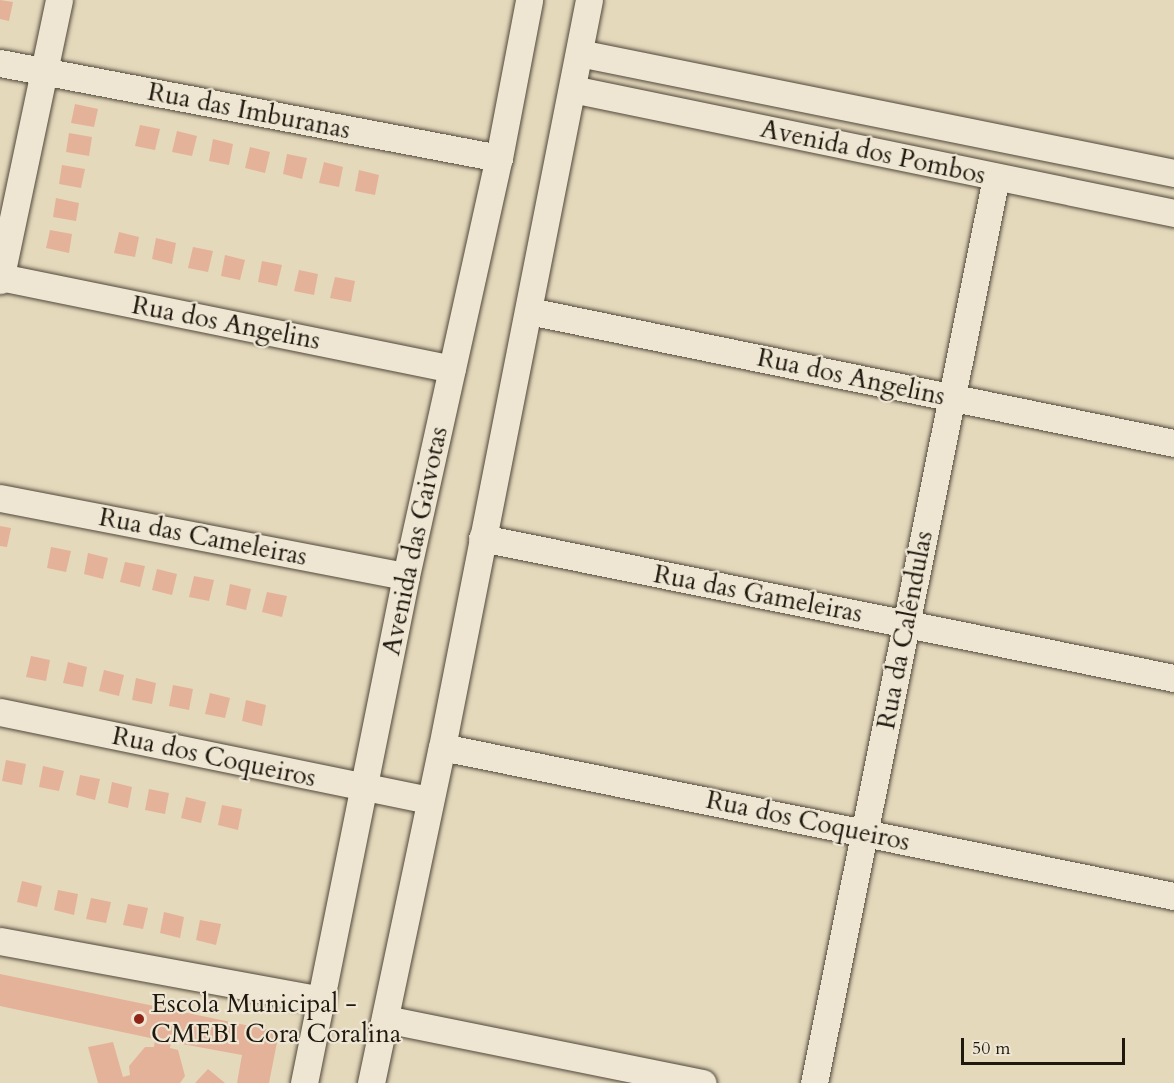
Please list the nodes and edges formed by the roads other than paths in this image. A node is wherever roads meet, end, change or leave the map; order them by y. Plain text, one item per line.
1 (59, 0) edge
2 (529, 0) edge
3 (589, 0) edge
4 (579, 54) junction
5 (0, 63) edge
6 (44, 72) junction
7 (572, 89) junction
8 (499, 158) junction
9 (1174, 172) edge
10 (996, 177) junction
11 (1174, 213) edge
12 (0, 278) edge
13 (529, 311) junction
14 (452, 369) junction
15 (952, 398) junction
16 (1174, 443) edge
17 (0, 498) edge
18 (482, 538) junction
19 (406, 576) junction
20 (907, 624) junction
21 (1174, 678) edge
22 (0, 712) edge
23 (442, 747) junction
24 (363, 788) junction
25 (429, 800) junction
26 (864, 833) junction
27 (1174, 896) edge
28 (0, 941) edge
29 (321, 1000) junction
30 (385, 1018) junction
31 (304, 1083) edge
32 (371, 1083) edge
33 (703, 1083) edge
34 (814, 1083) edge

1 - 6 street
2 - 8 street, Avenida das Gaivotas
3 - 4 street
4 - 7 street
4 - 9 street, Avenida dos Pombos
5 - 6 street, Rua das Imburanas
6 - 8 street, Rua das Imburanas
6 - 12 street
7 - 10 street, Avenida dos Pombos
7 - 13 street
8 - 14 street, Avenida das Gaivotas
10 - 11 street, Avenida dos Pombos
10 - 15 street, Rua da Calêndulas
12 - 14 street, Rua dos Angelins
13 - 15 street, Rua dos Angelins
13 - 18 street
14 - 19 street, Avenida das Gaivotas
15 - 16 street, Rua dos Angelins
15 - 20 street, Rua da Calêndulas
17 - 19 street, Rua das Cameleiras
18 - 20 street, Rua das Gameleiras
18 - 23 street
19 - 24 street, Avenida das Gaivotas
20 - 21 street, Rua das Gameleiras
20 - 26 street, Rua da Calêndulas
22 - 24 street, Rua dos Coqueiros
23 - 25 street
23 - 26 street, Rua dos Coqueiros
24 - 25 street, Rua dos Coqueiros
24 - 29 street, Avenida das Gaivotas
25 - 30 street
26 - 27 street, Rua dos Coqueiros
26 - 34 street, Rua da Calêndulas
28 - 29 street
29 - 31 street, Avenida das Gaivotas
30 - 32 street
30 - 33 street

